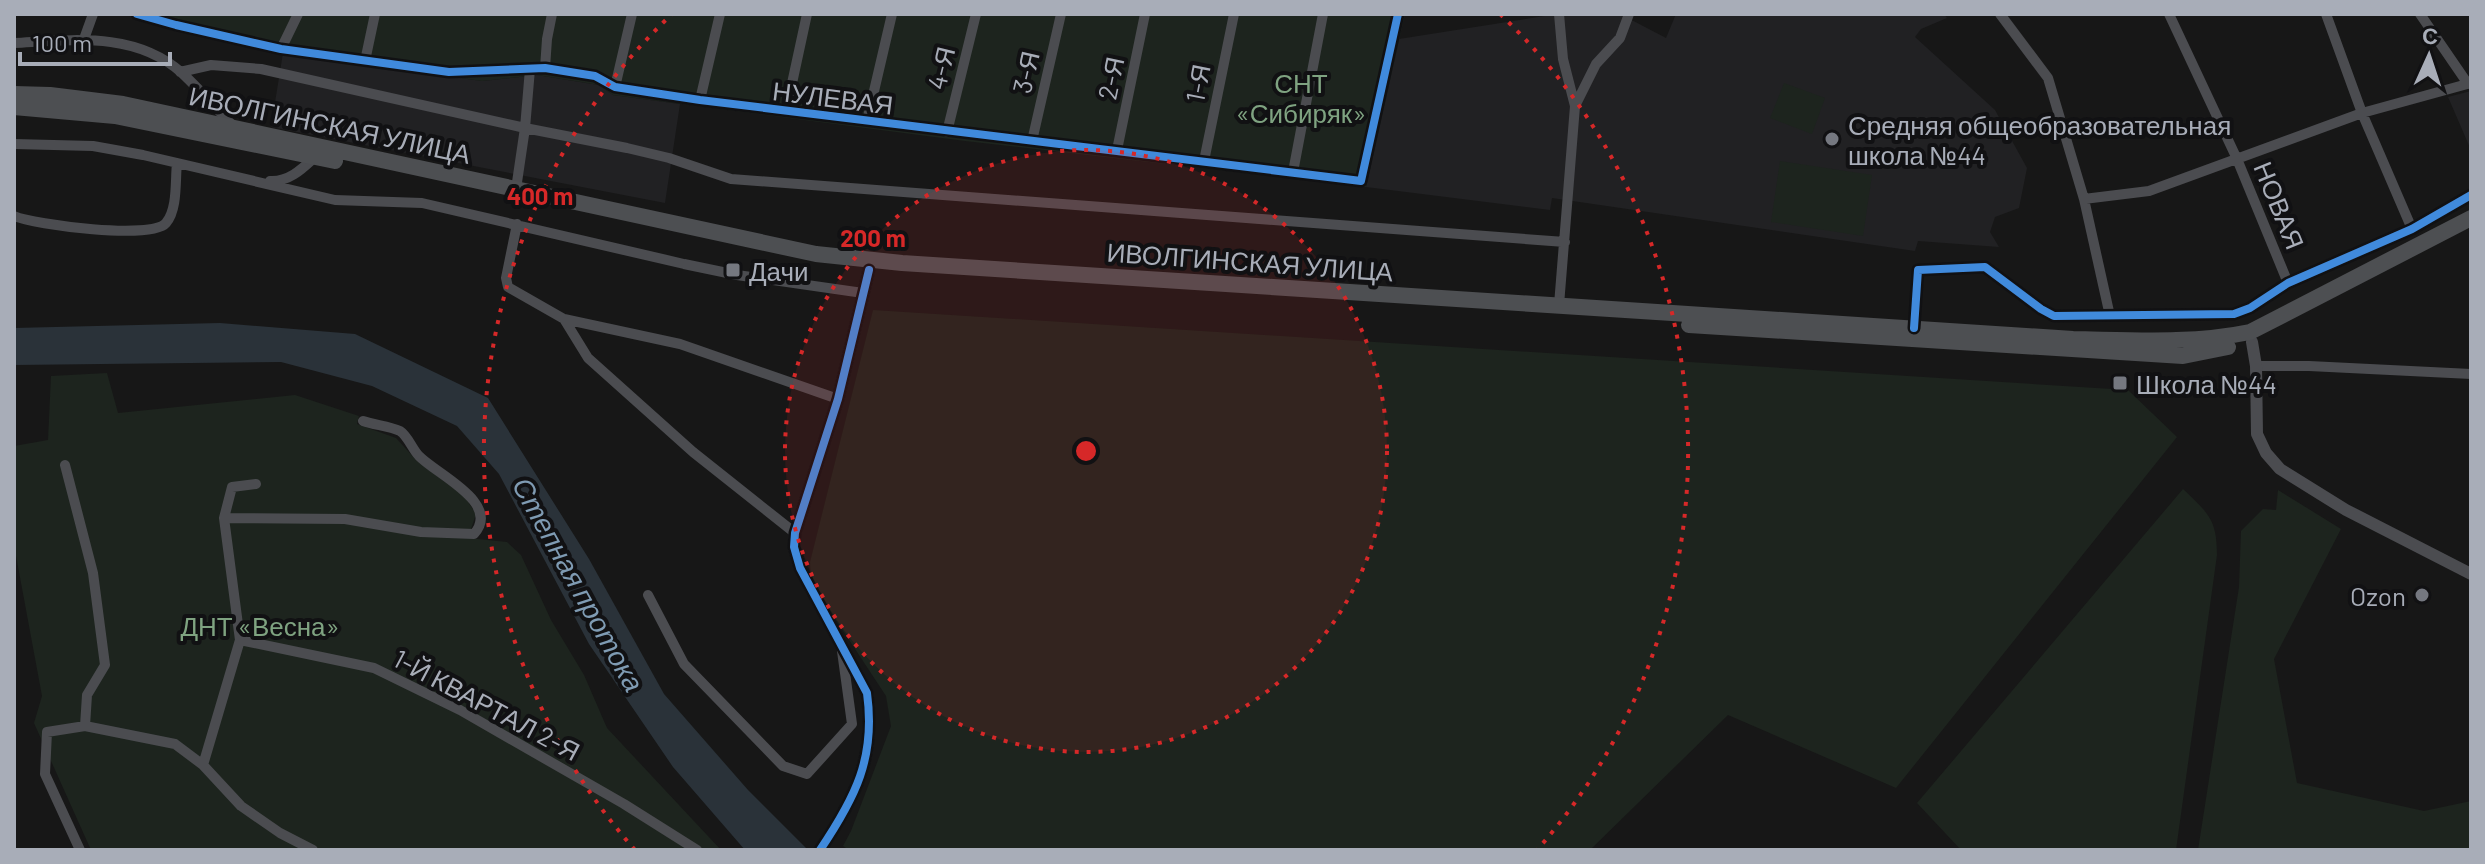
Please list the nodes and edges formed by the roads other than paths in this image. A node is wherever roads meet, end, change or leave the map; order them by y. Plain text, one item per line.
1 (93, 14) edge
2 (137, 14) edge
3 (181, 14) edge
4 (298, 14) edge
5 (375, 14) edge
6 (552, 14) edge
7 (632, 14) edge
8 (720, 14) edge
9 (807, 14) edge
10 (892, 14) edge
11 (976, 14) edge
12 (1061, 14) edge
13 (1145, 14) edge
14 (1234, 14) edge
15 (1323, 14) edge
16 (1398, 14) edge
17 (1559, 14) edge
18 (1629, 14) edge
19 (2000, 14) edge
20 (2169, 14) edge
21 (2326, 14) edge
22 (2420, 14) edge
23 (176, 25) junction
24 (84, 39) junction
25 (14, 43) edge
26 (281, 49) junction
27 (365, 61) junction
28 (545, 68) junction
29 (530, 69) junction
30 (180, 72) junction
31 (2470, 84) edge
32 (615, 87) junction
33 (14, 94) edge
34 (700, 100) junction
35 (1575, 106) junction
36 (14, 107) edge
37 (786, 111) junction
38 (2362, 113) junction
39 (867, 121) junction
40 (525, 128) junction
41 (236, 129) junction
42 (947, 132) junction
43 (1032, 141) junction
44 (14, 144) edge
45 (1117, 150) junction
46 (315, 157) junction
47 (2237, 159) junction
48 (1204, 161) junction
49 (177, 163) junction
50 (1293, 172) junction
51 (252, 181) junction
52 (516, 189) junction
53 (2471, 195) edge
54 (2084, 199) junction
55 (14, 216) edge
56 (2471, 218) edge
57 (517, 224) junction
58 (2412, 229) junction
59 (2471, 230) edge
60 (1565, 242) junction
61 (869, 270) junction
62 (2288, 283) junction
63 (863, 293) junction
64 (2272, 294) junction
65 (1559, 305) junction
66 (2284, 315) junction
67 (2110, 316) junction
68 (564, 319) junction
69 (1914, 328) junction
70 (2252, 342) junction
71 (2256, 366) junction
72 (2471, 374) edge
73 (838, 399) junction
74 (363, 421) dead end
75 (65, 465) dead end
76 (256, 484) dead end
77 (224, 518) junction
78 (795, 533) junction
79 (2471, 574) edge
80 (648, 595) dead end
81 (240, 640) junction
82 (841, 645) junction
83 (85, 726) junction
84 (203, 765) junction
85 (80, 850) edge
86 (313, 850) edge
87 (697, 850) edge
88 (820, 850) edge

1 - 24 street
2 - 23 street, НУЛЕВАЯ
3 - 23 street
4 - 26 street
5 - 27 street
6 - 28 street
7 - 32 street
8 - 34 street
9 - 37 street
10 - 39 street
11 - 42 street, 4-Я
12 - 43 street, 3-Я
13 - 45 street, 2-Я
14 - 48 street, 1-Я
15 - 50 street
16 - 50 street, НУЛЕВАЯ
17 - 35 street
18 - 35 street
19 - 54 street
20 - 47 street, НОВАЯ
21 - 38 street
22 - 31 street
23 - 26 street, НУЛЕВАЯ
24 - 25 street
24 - 30 street
26 - 27 street, НУЛЕВАЯ
27 - 29 street, НУЛЕВАЯ
28 - 29 street, НУЛЕВАЯ
28 - 32 street, НУЛЕВАЯ
29 - 40 street
30 - 40 street
30 - 41 street
31 - 38 street
32 - 34 street, НУЛЕВАЯ
33 - 41 main road, ИВОЛГИНСКАЯ УЛИЦА
34 - 37 street, НУЛЕВАЯ
35 - 60 street
36 - 46 main road, ИВОЛГИНСКАЯ УЛИЦА
37 - 39 street, НУЛЕВАЯ
38 - 47 street
38 - 58 street
39 - 42 street, НУЛЕВАЯ
40 - 52 street
40 - 60 street
41 - 52 main road, ИВОЛГИНСКАЯ УЛИЦА
42 - 43 street, НУЛЕВАЯ
43 - 45 street, НУЛЕВАЯ
44 - 49 street
45 - 48 street, НУЛЕВАЯ
46 - 51 street
46 - 61 main road, ИВОЛГИНСКАЯ УЛИЦА
47 - 54 street
47 - 62 street, НОВАЯ
48 - 50 street, НУЛЕВАЯ
49 - 51 street
49 - 55 street
51 - 57 street
52 - 65 main road, ИВОЛГИНСКАЯ УЛИЦА
53 - 58 street
54 - 67 street
56 - 66 main road, ИВОЛГИНСКАЯ УЛИЦА
57 - 63 street
57 - 68 street
58 - 62 street
59 - 70 main road, ИВОЛГИНСКАЯ УЛИЦА
60 - 65 street
61 - 63 street
61 - 70 main road, ИВОЛГИНСКАЯ УЛИЦА
62 - 64 street
63 - 73 street
64 - 66 street
64 - 67 street
65 - 69 main road, ИВОЛГИНСКАЯ УЛИЦА
66 - 69 main road, ИВОЛГИНСКАЯ УЛИЦА
67 - 69 street
68 - 73 street
68 - 78 street
70 - 71 street
71 - 72 street
71 - 79 street
73 - 78 street
74 - 77 street
75 - 83 street
76 - 77 street
77 - 81 street
78 - 82 street
80 - 82 street
81 - 84 street
81 - 87 street, 1-Й КВАРТАЛ 2-Я
82 - 88 street
83 - 84 street
83 - 85 street
84 - 86 street

